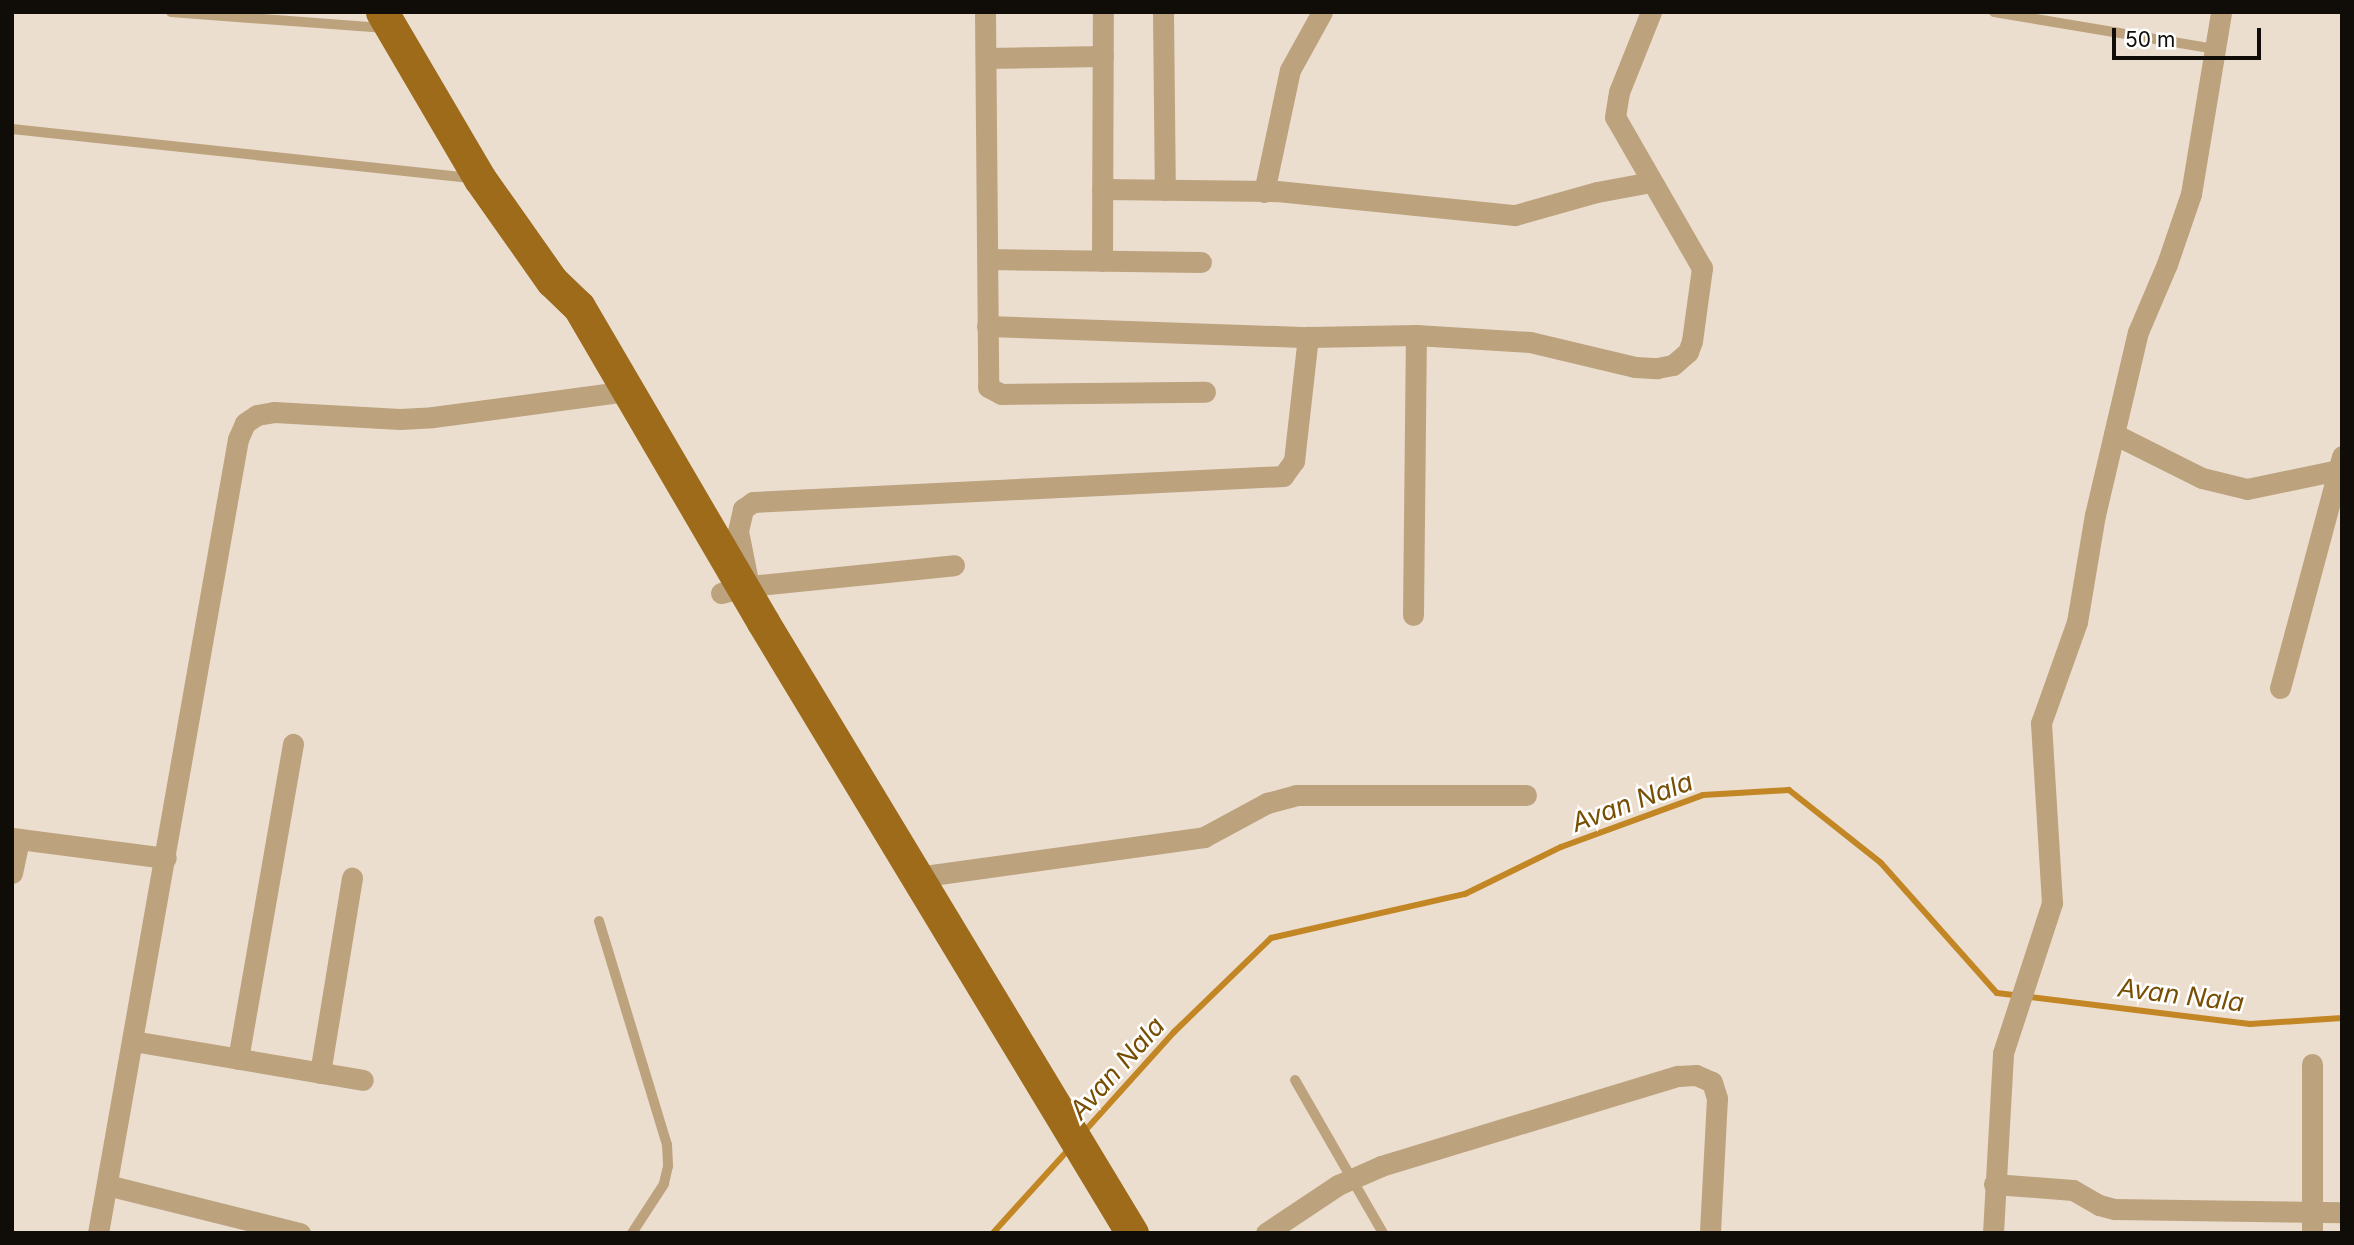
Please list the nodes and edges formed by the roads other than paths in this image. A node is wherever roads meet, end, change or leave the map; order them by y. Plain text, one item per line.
1 (171, 12) edge
2 (985, 12) edge
3 (1103, 12) edge
4 (1163, 12) edge
5 (1322, 12) edge
6 (1651, 12) edge
7 (1994, 12) edge
8 (2224, 15) edge
9 (387, 20) edge
10 (2216, 49) junction
11 (1103, 56) junction
12 (986, 58) junction
13 (12, 129) edge
14 (480, 178) junction
15 (1651, 182) junction
16 (1102, 189) junction
17 (1165, 190) junction
18 (1264, 191) junction
19 (988, 259) junction
20 (1102, 261) junction
21 (1201, 262) dead end
22 (987, 326) junction
23 (1416, 335) junction
24 (1308, 337) junction
25 (1205, 392) dead end
26 (618, 393) junction
27 (2114, 434) junction
28 (2340, 463) edge
29 (954, 565) dead end
30 (738, 589) junction
31 (1413, 615) dead end
32 (2280, 688) dead end
33 (293, 744) dead end
34 (1526, 795) dead end
35 (16, 839) edge
36 (166, 858) junction
37 (12, 873) edge
38 (917, 877) junction
39 (352, 878) dead end
40 (599, 921) dead end
41 (133, 1041) junction
42 (238, 1059) junction
43 (2312, 1064) dead end
44 (320, 1073) junction
45 (363, 1080) dead end
46 (1295, 1080) dead end
47 (1033, 1086) junction
48 (1084, 1172) junction
49 (1351, 1178) junction
50 (1994, 1184) junction
51 (107, 1185) junction
52 (2342, 1212) edge
53 (2312, 1223) edge
54 (98, 1233) edge
55 (300, 1233) edge
56 (632, 1233) edge
57 (1112, 1233) edge
58 (1132, 1233) edge
59 (1266, 1233) edge
60 (1383, 1233) edge
61 (1710, 1233) edge
62 (1993, 1233) edge

1 - 9 lane
2 - 12 street
3 - 11 street
4 - 17 street
5 - 18 street
6 - 15 street
7 - 10 lane
8 - 10 street
9 - 14 main road
10 - 27 street
11 - 12 street
11 - 16 street
12 - 19 street
13 - 14 lane
14 - 26 main road
15 - 18 street
15 - 23 street
16 - 17 street
16 - 20 street
17 - 18 street
19 - 20 street
19 - 22 street
20 - 21 street
22 - 24 street
22 - 25 street
23 - 24 street
23 - 31 street
24 - 30 street
26 - 30 main road
26 - 36 street
27 - 28 street
27 - 50 street
28 - 32 street
29 - 30 street
30 - 38 main road
30 - 47 main road
33 - 42 street
34 - 38 street
35 - 36 street
35 - 37 street
36 - 41 street
38 - 47 main road
39 - 44 street
40 - 56 lane
41 - 42 street
41 - 51 street
42 - 44 street
43 - 53 street
44 - 45 street
46 - 49 lane
47 - 48 main road
48 - 57 main road
48 - 58 main road
49 - 59 street
49 - 60 lane
49 - 61 street
50 - 53 street
50 - 62 street
51 - 54 street
51 - 55 street
52 - 53 street

